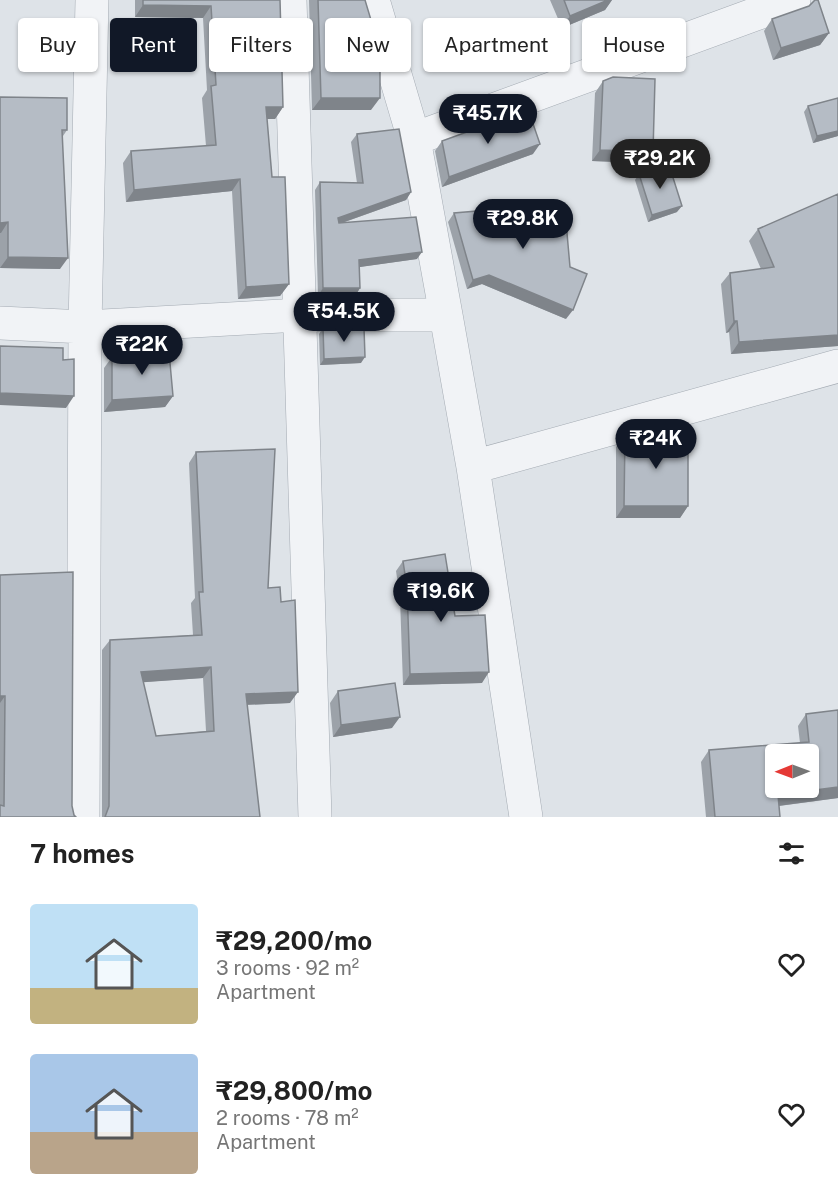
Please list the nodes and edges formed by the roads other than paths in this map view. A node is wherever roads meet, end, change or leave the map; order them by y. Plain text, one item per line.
1 (92, 0) edge
2 (290, 0) edge
3 (373, 0) edge
4 (784, 2) edge
5 (414, 139) junction
6 (300, 315) junction
7 (446, 315) junction
8 (0, 322) edge
9 (86, 327) junction
10 (838, 366) edge
11 (473, 467) junction
12 (83, 817) edge
13 (315, 817) edge
14 (526, 817) edge

1 - 9 street
2 - 6 street
3 - 5 street
4 - 5 street
5 - 7 street
6 - 7 street
6 - 9 street
6 - 13 street
7 - 11 street
8 - 9 street
9 - 12 street
10 - 11 street
11 - 14 street

